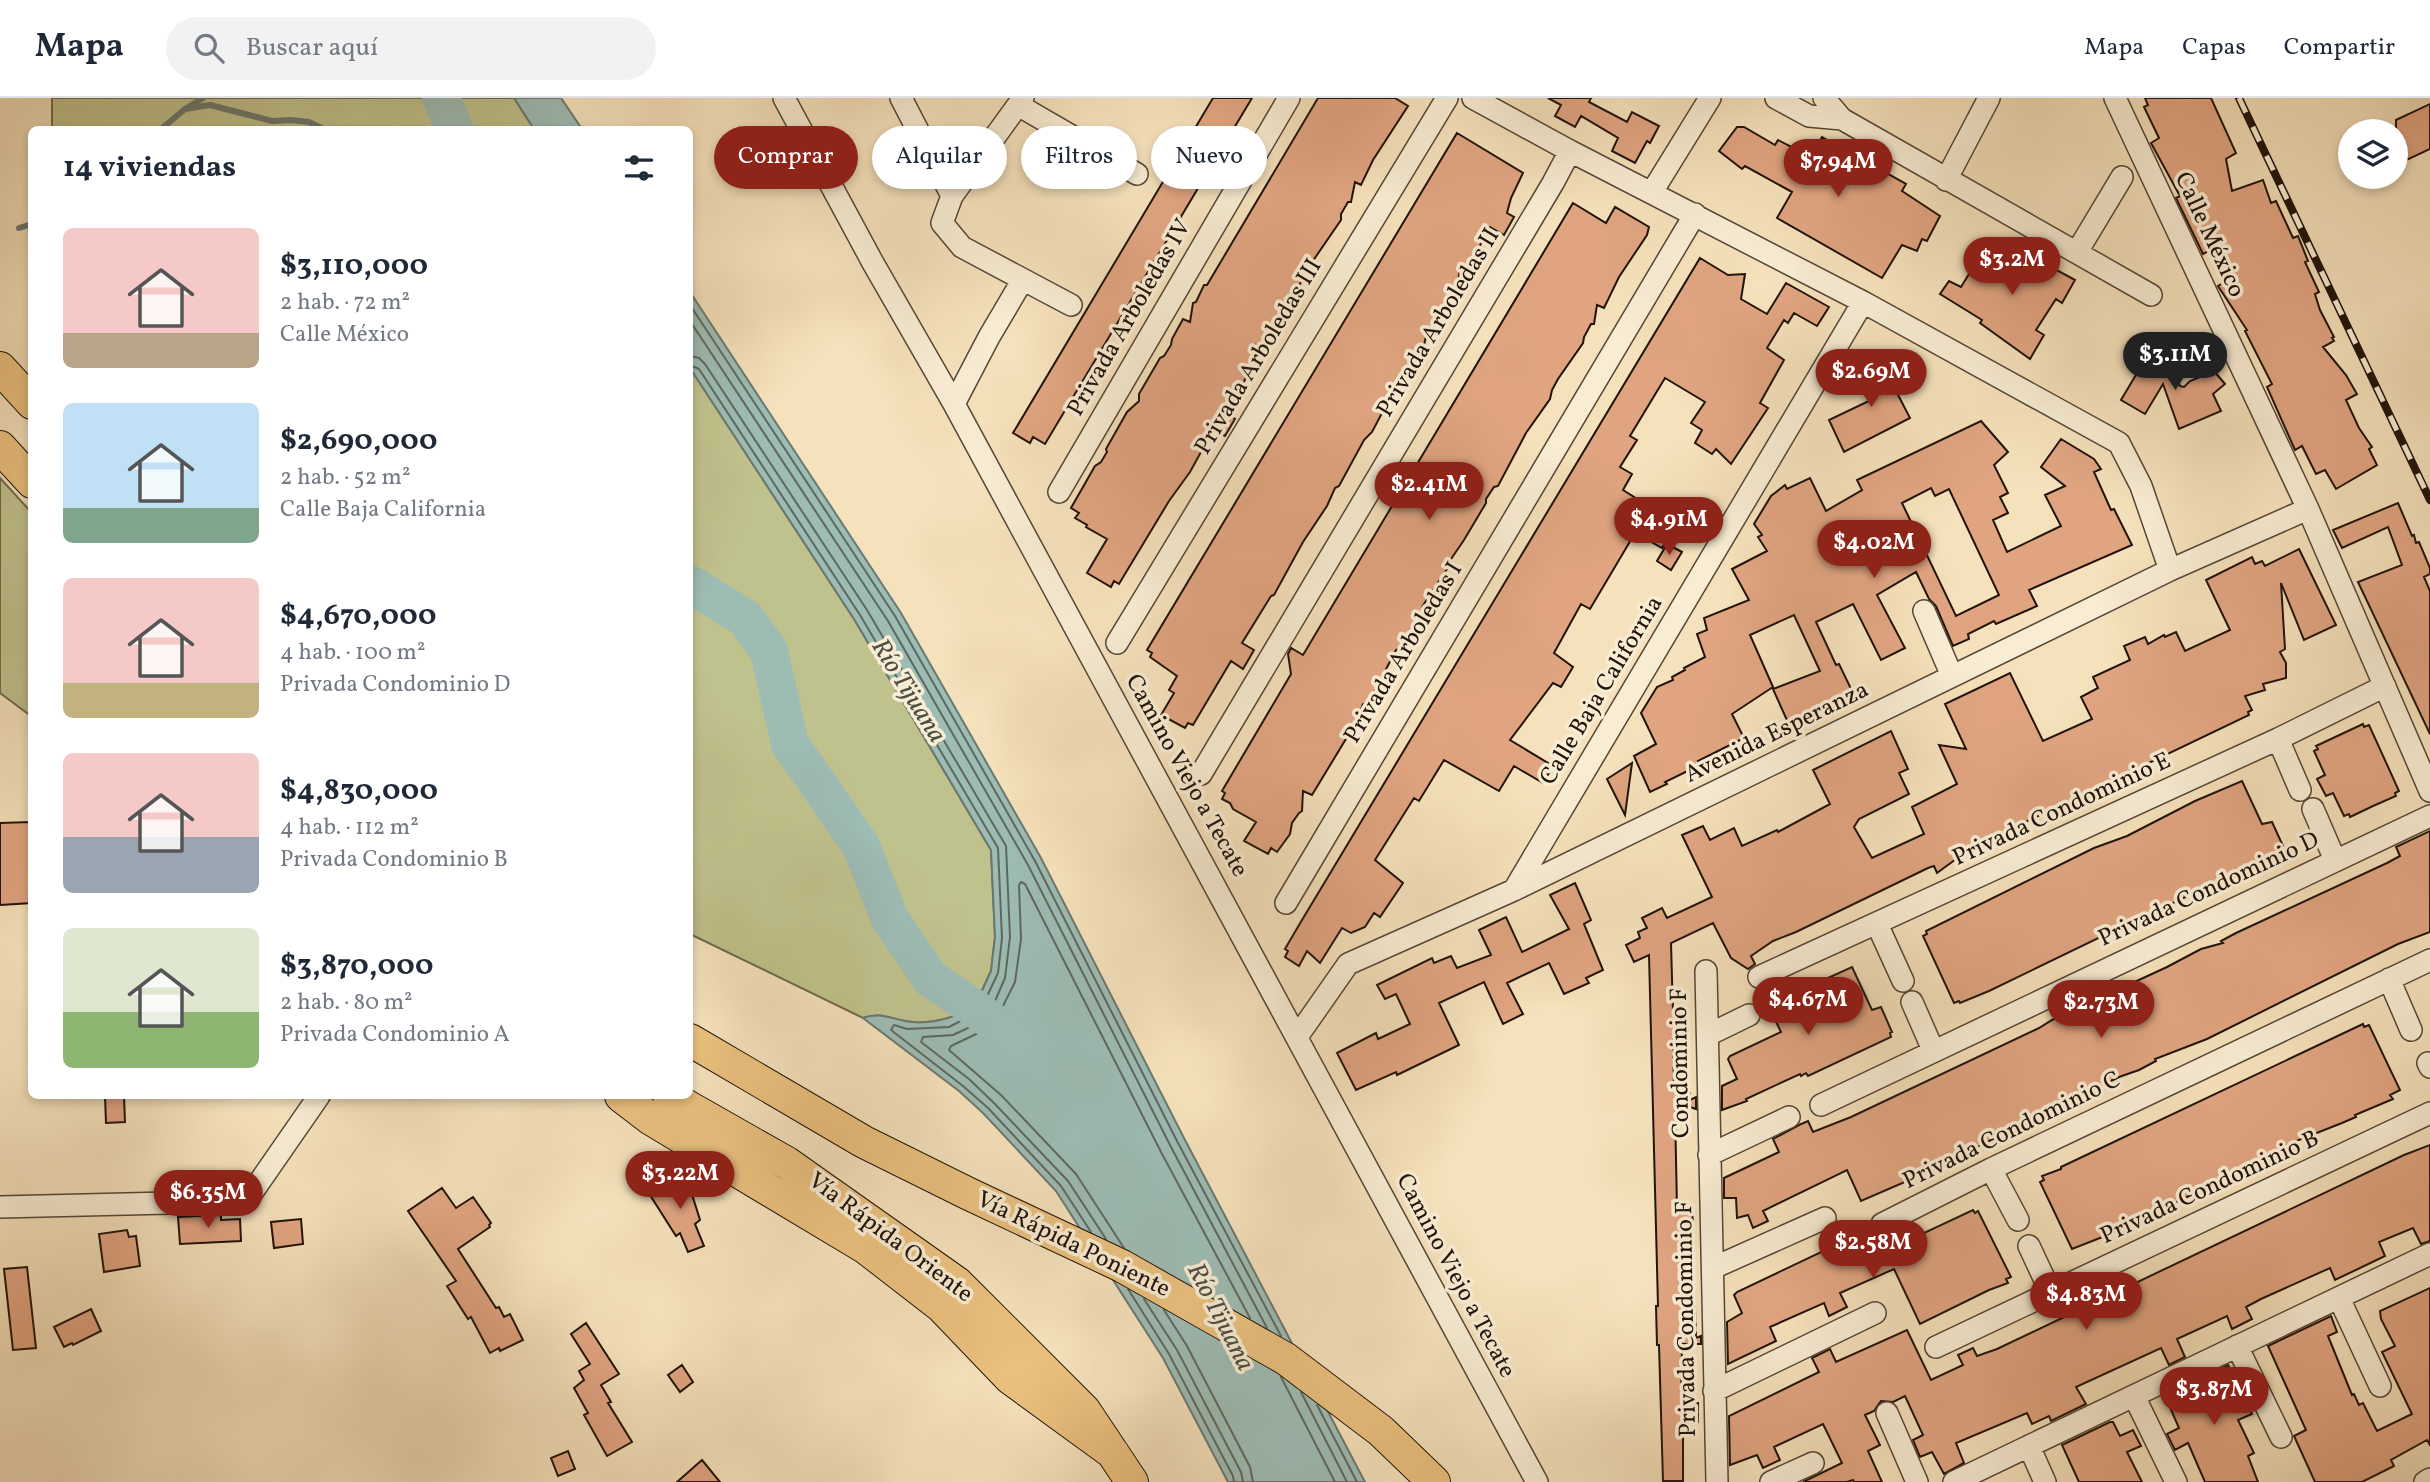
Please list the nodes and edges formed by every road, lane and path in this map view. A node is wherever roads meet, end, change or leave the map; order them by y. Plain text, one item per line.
1 (784, 98) edge
2 (901, 98) edge
3 (1289, 98) edge
4 (1447, 98) edge
5 (1473, 98) edge
6 (1710, 98) edge
7 (1776, 98) edge
8 (1989, 98) edge
9 (2115, 98) edge
10 (1020, 102) edge
11 (1817, 104) edge
12 (1059, 126) edge
13 (1570, 151) junction
14 (2122, 177) dead end
15 (1946, 180) junction
16 (1652, 192) junction
17 (952, 196) junction
18 (1695, 214) junction
19 (2077, 252) junction
20 (1022, 281) junction
21 (2151, 295) dead end
22 (1863, 302) junction
23 (1070, 305) dead end
24 (0, 368) edge
25 (28, 399) edge
26 (954, 404) junction
27 (0, 446) edge
28 (28, 478) edge
29 (1059, 492) dead end
30 (2308, 509) junction
31 (2170, 570) junction
32 (1924, 611) dead end
33 (1117, 643) dead end
34 (1952, 676) junction
35 (2385, 686) junction
36 (2278, 739) junction
37 (1201, 774) dead end
38 (2300, 790) dead end
39 (2430, 791) edge
40 (2313, 809) dead end
41 (2430, 816) edge
42 (2334, 860) junction
43 (1514, 890) junction
44 (1286, 902) dead end
45 (1877, 923) junction
46 (2430, 960) edge
47 (1706, 971) dead end
48 (1759, 977) dead end
49 (2389, 979) junction
50 (1903, 981) dead end
51 (1912, 1002) dead end
52 (1749, 1014) dead end
53 (2411, 1030) dead end
54 (1708, 1035) junction
55 (1297, 1037) junction
56 (693, 1042) edge
57 (1933, 1050) junction
58 (317, 1099) edge
59 (625, 1099) edge
60 (674, 1099) edge
61 (1821, 1105) dead end
62 (2430, 1113) edge
63 (1789, 1117) dead end
64 (1709, 1155) junction
65 (1991, 1168) junction
66 (0, 1207) edge
67 (1825, 1218) dead end
68 (2018, 1220) dead end
69 (1882, 1224) dead end
70 (2029, 1246) dead end
71 (2430, 1254) edge
72 (1713, 1268) junction
73 (2050, 1293) junction
74 (2339, 1298) junction
75 (1875, 1313) dead end
76 (1937, 1346) dead end
77 (2237, 1346) junction
78 (2380, 1386) dead end
79 (1714, 1391) junction
80 (2134, 1396) junction
81 (1887, 1413) dead end
82 (2281, 1437) dead end
83 (2029, 1446) junction
84 (1113, 1453) junction
85 (1813, 1463) dead end
86 (2430, 1479) edge
87 (1132, 1482) edge
88 (1434, 1482) edge
89 (1537, 1482) edge
90 (1717, 1482) edge
91 (1771, 1482) edge
92 (1917, 1482) edge
93 (1954, 1482) edge
94 (2045, 1482) edge
95 (2176, 1482) edge
96 (2425, 1482) edge

1 - 26 street, Camino Viejo a Tecate
2 - 17 street
3 - 29 street, Privada Arboledas IV
4 - 33 street, Privada Arboledas III
5 - 13 street
6 - 16 street
7 - 11 street
8 - 15 street
9 - 30 street, Calle México
10 - 12 street
10 - 17 street
11 - 15 street
13 - 16 street
13 - 37 street, Privada Arboledas II
14 - 19 street
15 - 19 street
16 - 18 street
17 - 20 street
18 - 22 street
18 - 44 street, Privada Arboledas I
19 - 21 street
20 - 23 street
20 - 26 street
22 - 31 street
22 - 43 street, Calle Baja California
24 - 25 highway
26 - 55 street, Camino Viejo a Tecate
27 - 28 highway
30 - 31 street, Avenida Esperanza
30 - 35 street, Calle México
31 - 34 street, Avenida Esperanza
32 - 34 street
34 - 43 street, Avenida Esperanza
35 - 36 street, Privada Condominio E
35 - 39 street, Calle México
36 - 38 street
36 - 45 street, Privada Condominio E
40 - 42 street
41 - 42 street, Privada Condominio D
42 - 57 street, Privada Condominio D
43 - 55 street, Avenida Esperanza
45 - 48 street, Privada Condominio E
45 - 50 street
46 - 49 street, Privada Condominio C
47 - 54 street, Condominio F
49 - 53 street
49 - 65 street, Privada Condominio C
51 - 57 street
52 - 54 street
54 - 64 street, Condominio F
55 - 89 street, Camino Viejo a Tecate
56 - 88 highway, Vía Rápida Poniente
57 - 61 street, Privada Condominio D
58 - 66 street
59 - 84 highway
60 - 84 highway, Vía Rápida Oriente
62 - 73 street, Privada Condominio B
63 - 64 street
64 - 72 street, Privada Condominio F
65 - 68 street
65 - 69 street, Privada Condominio C
67 - 72 street
70 - 73 street
71 - 74 street
72 - 79 street, Privada Condominio F
73 - 76 street, Privada Condominio B
74 - 77 street
74 - 78 street
75 - 79 street
77 - 80 street
77 - 82 street
79 - 90 street, Privada Condominio F
80 - 83 street
80 - 95 street
81 - 92 street
83 - 93 street
83 - 94 street
84 - 87 highway, Vía Rápida Oriente
85 - 91 street
86 - 96 street

